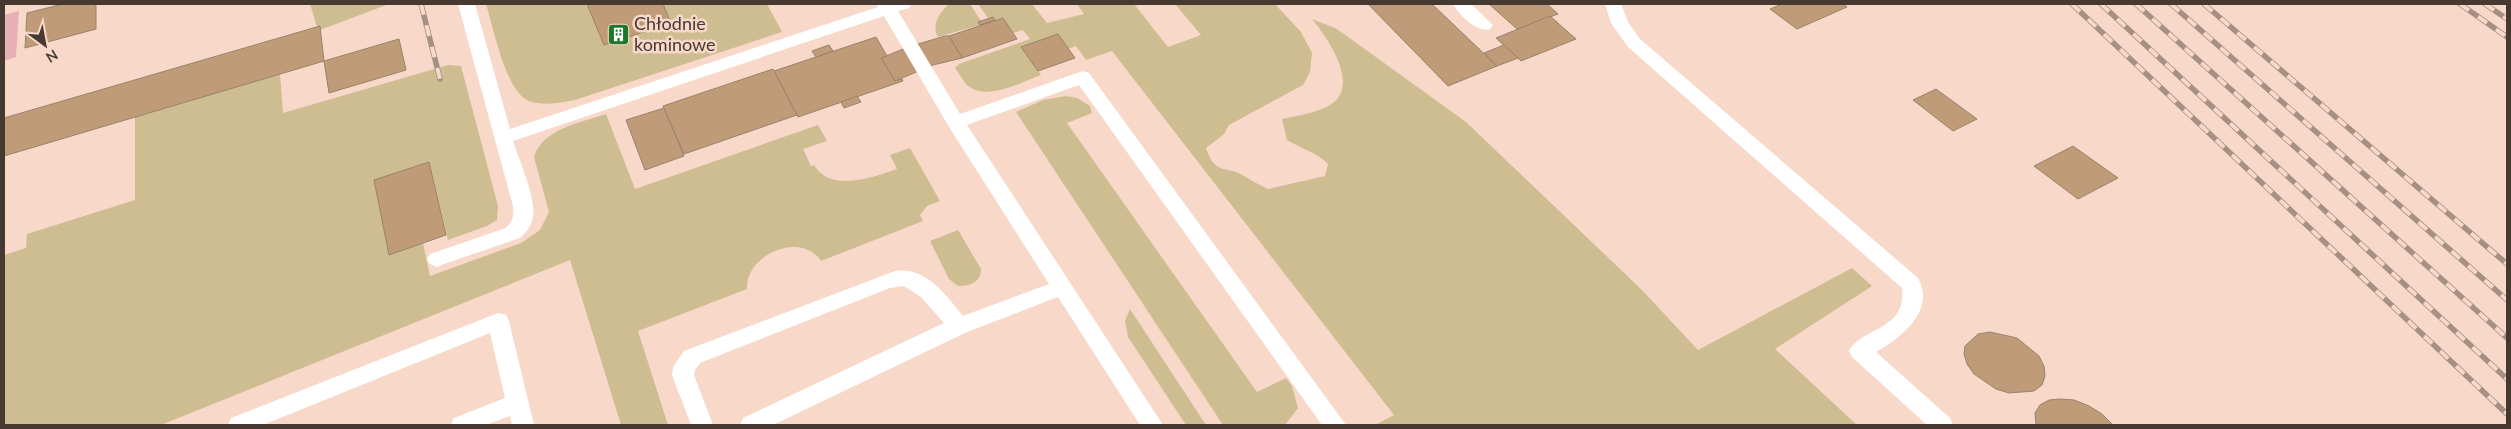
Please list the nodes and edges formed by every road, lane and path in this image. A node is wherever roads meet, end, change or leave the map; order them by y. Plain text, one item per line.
1 (466, 4) edge
2 (1461, 4) edge
3 (1613, 4) edge
4 (892, 5) edge
5 (1484, 25) dead end
6 (956, 122) junction
7 (503, 138) junction
8 (437, 259) dead end
9 (1063, 287) junction
10 (958, 326) junction
11 (518, 403) junction
12 (239, 425) edge
13 (462, 425) edge
14 (523, 425) edge
15 (702, 425) edge
16 (751, 425) edge
17 (1152, 425) edge
18 (1334, 425) edge
19 (1942, 425) edge

1 - 7 lane
2 - 5 lane
3 - 19 lane
4 - 6 lane
4 - 7 lane
6 - 9 lane
6 - 18 lane
7 - 8 lane
9 - 10 lane
9 - 17 lane
10 - 15 lane
10 - 16 lane
11 - 12 lane
11 - 13 lane
11 - 14 lane

